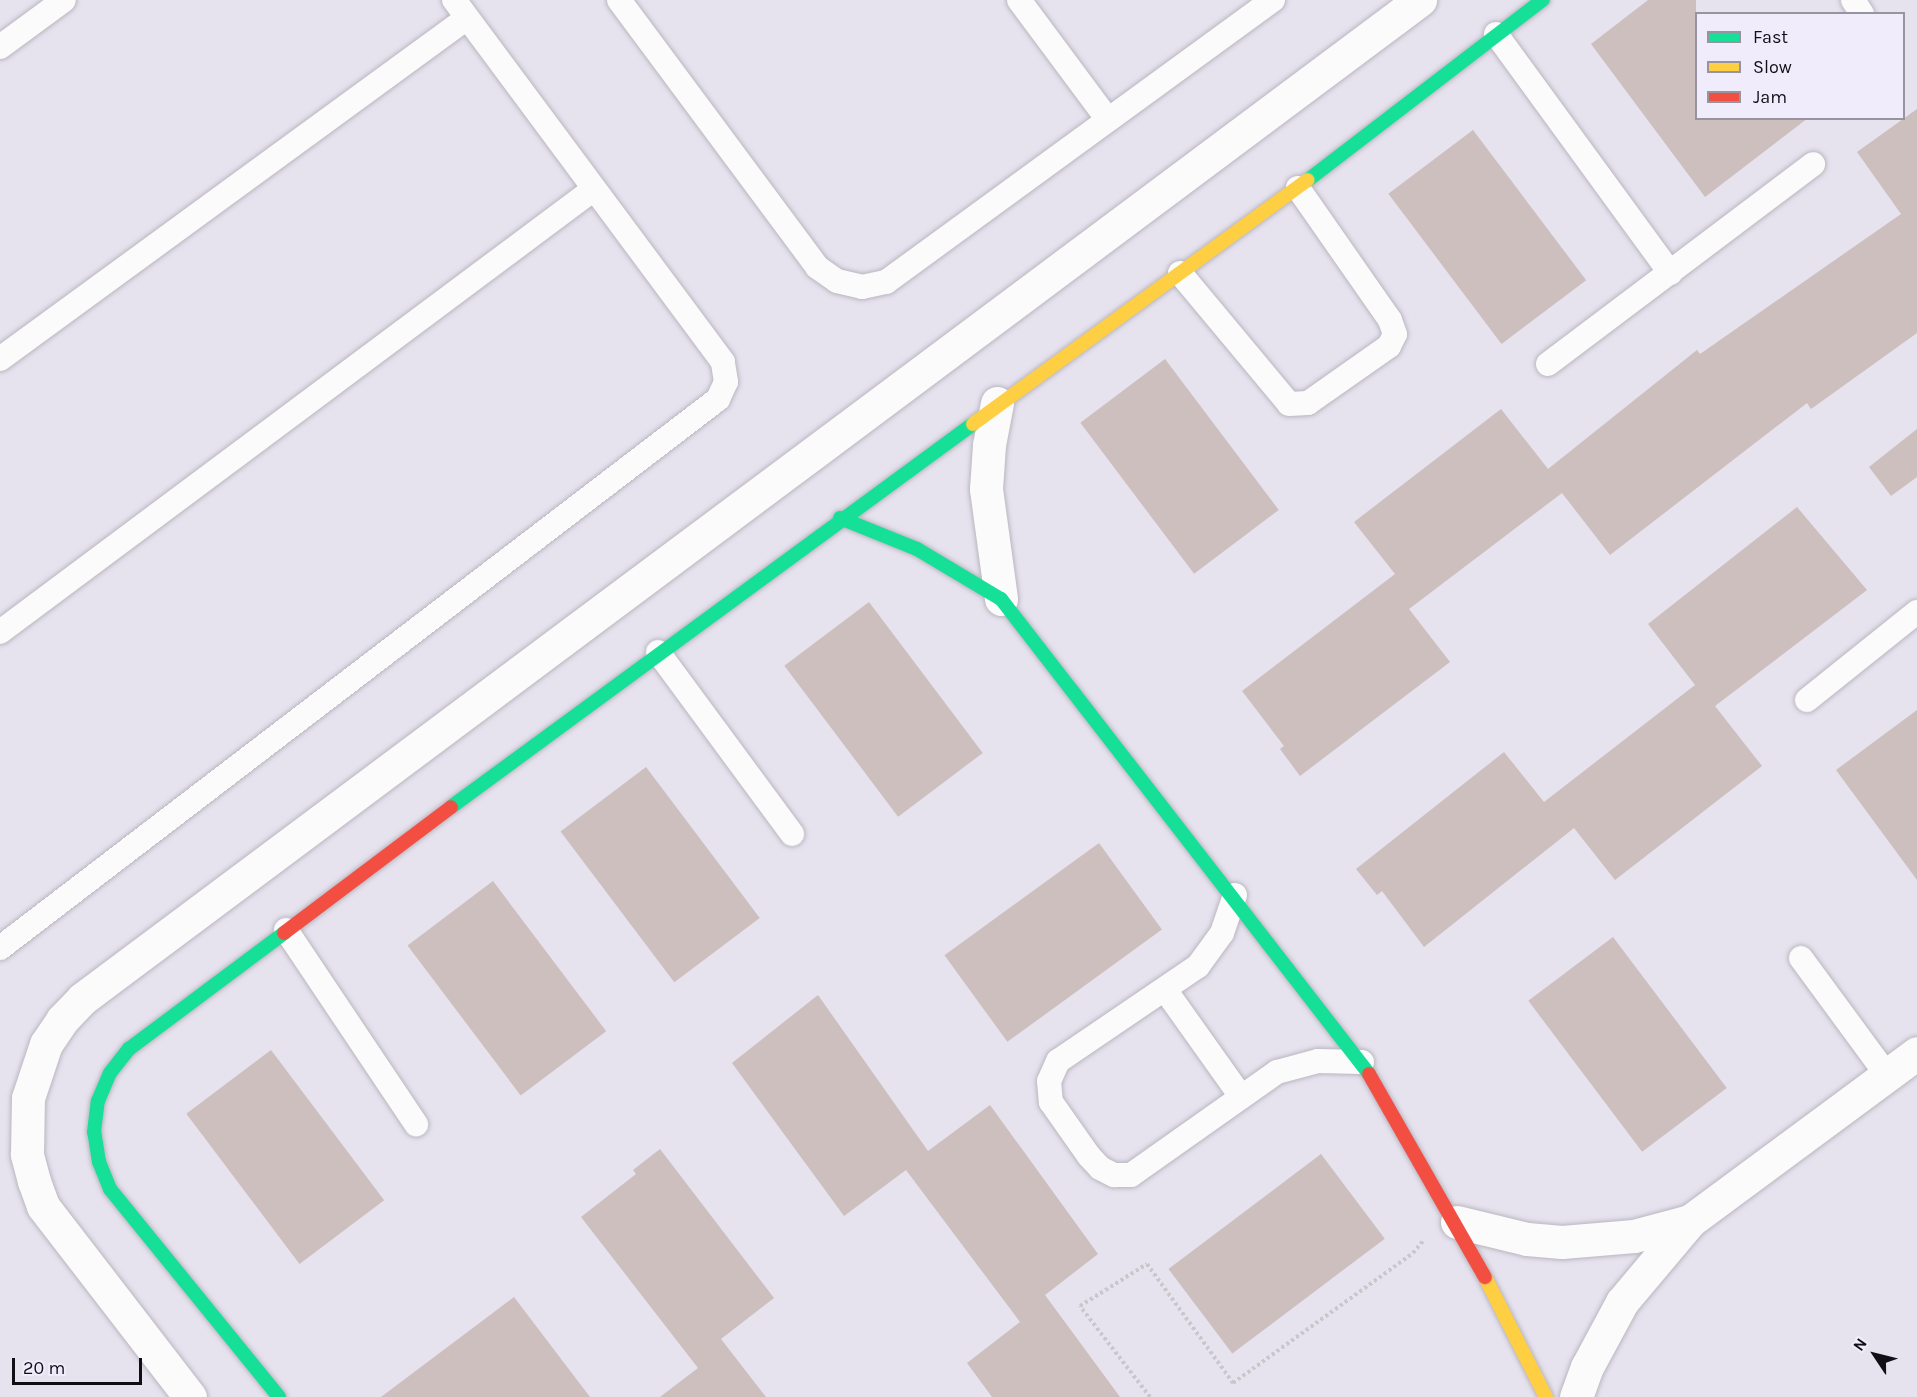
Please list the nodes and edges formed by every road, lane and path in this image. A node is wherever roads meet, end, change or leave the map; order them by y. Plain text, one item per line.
1 (64, 0) edge
2 (619, 0) edge
3 (1019, 0) edge
4 (1273, 0) edge
5 (1420, 0) edge
6 (1542, 0) edge
7 (461, 9) edge
8 (1496, 34) junction
9 (0, 47) edge
10 (1108, 120) junction
11 (1813, 164) dead end
12 (1298, 188) junction
13 (594, 189) junction
14 (1180, 273) junction
15 (1670, 273) junction
16 (0, 359) edge
17 (1548, 364) dead end
18 (997, 403) junction
19 (840, 518) junction
20 (1001, 599) junction
21 (1917, 612) edge
22 (0, 632) edge
23 (658, 652) junction
24 (1808, 700) dead end
25 (792, 834) dead end
26 (1235, 895) junction
27 (286, 930) junction
28 (0, 948) edge
29 (1801, 958) dead end
30 (1166, 991) junction
31 (1917, 1053) edge
32 (1362, 1062) junction
33 (1887, 1075) junction
34 (1240, 1095) junction
35 (416, 1124) dead end
36 (1454, 1216) junction
37 (1690, 1221) junction
38 (190, 1397) edge
39 (279, 1397) edge
40 (1150, 1397) edge
41 (1546, 1397) edge
42 (1576, 1397) edge

1 - 9 lane
2 - 10 lane
3 - 10 lane
4 - 10 lane
5 - 38 street
6 - 8 street
7 - 13 lane
7 - 16 lane
8 - 12 street
8 - 15 lane
11 - 15 lane
12 - 14 street
12 - 14 lane
13 - 22 lane
13 - 28 lane
14 - 18 street
15 - 17 lane
18 - 19 street
18 - 20 street
19 - 20 street
19 - 23 street
20 - 26 street
21 - 24 lane
23 - 25 lane
23 - 27 street
26 - 30 lane
26 - 32 street
27 - 35 lane
27 - 39 street
29 - 33 lane
30 - 34 lane
30 - 34 lane
31 - 33 street
32 - 34 lane
32 - 36 street
33 - 37 street
36 - 37 street
36 - 40 path
36 - 41 street
37 - 42 street

